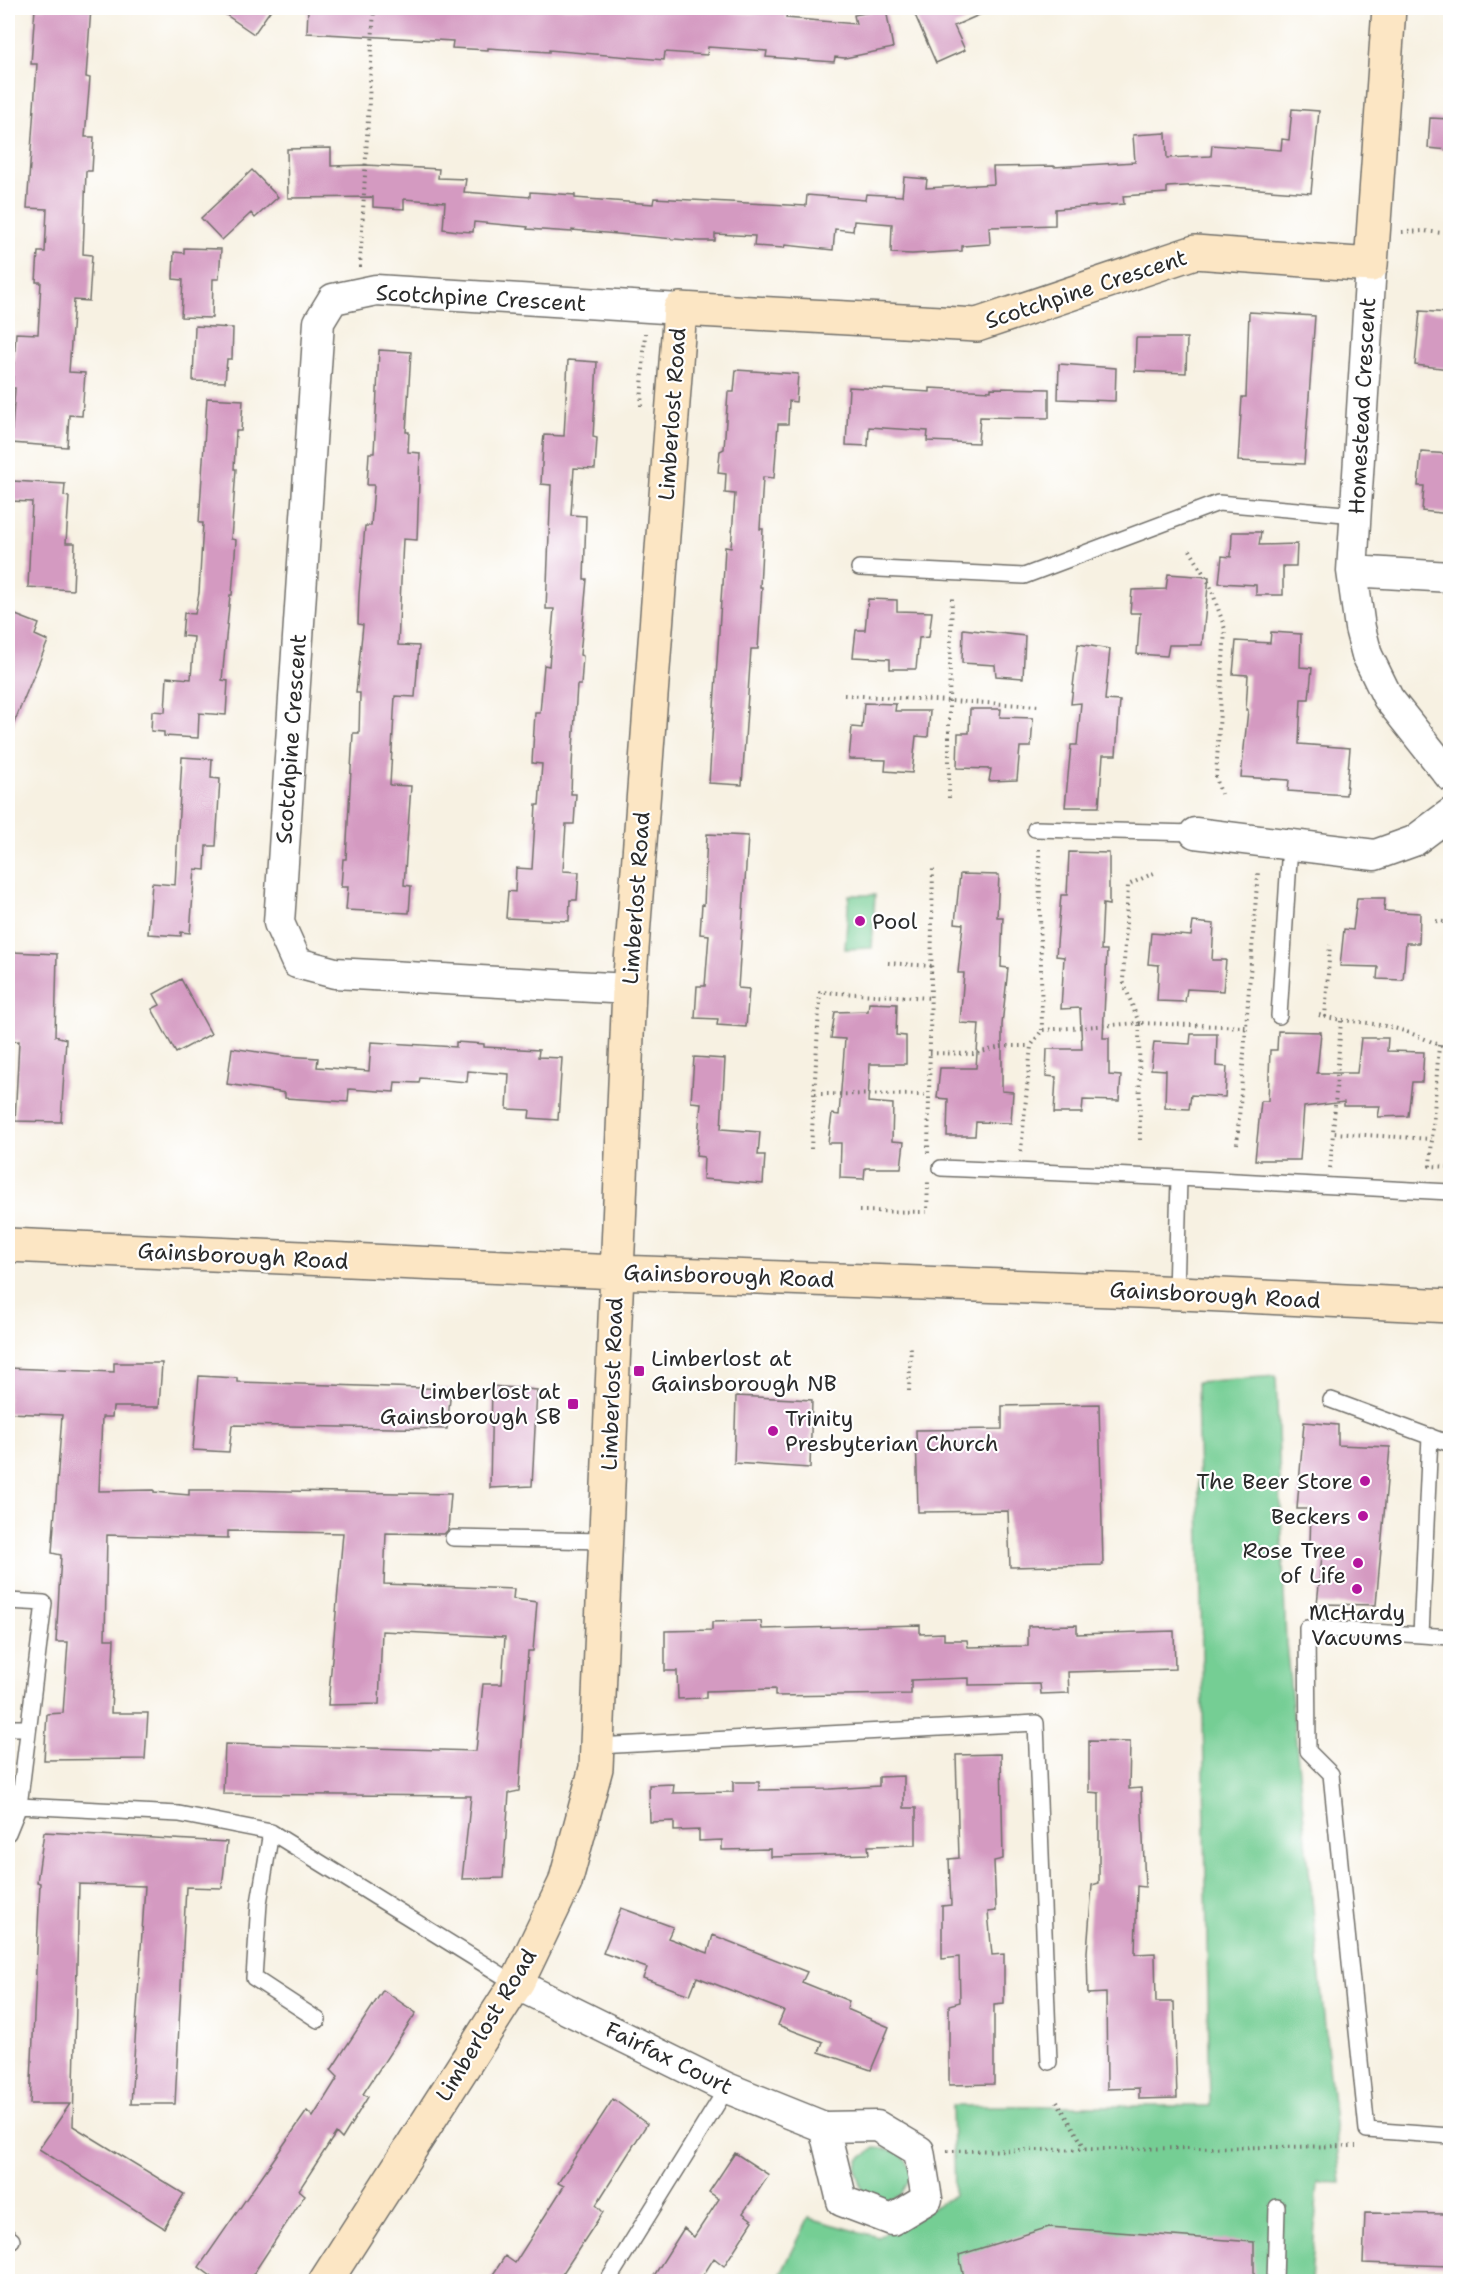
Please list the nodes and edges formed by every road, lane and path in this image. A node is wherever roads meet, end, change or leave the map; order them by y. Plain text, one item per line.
1 (374, 8) edge
2 (1389, 8) edge
3 (1395, 233) dead end
4 (1450, 234) edge
5 (1371, 265) junction
6 (358, 294) junction
7 (680, 309) junction
8 (1356, 515) junction
9 (1190, 550) dead end
10 (859, 568) dead end
11 (1352, 571) junction
12 (1450, 577) edge
13 (952, 598) dead end
14 (844, 694) dead end
15 (949, 701) junction
16 (1040, 706) dead end
17 (1450, 776) edge
18 (1221, 794) dead end
19 (949, 798) dead end
20 (1450, 814) edge
21 (1035, 829) dead end
22 (1195, 833) joint
23 (1039, 845) dead end
24 (1290, 845) junction
25 (933, 866) dead end
26 (1258, 871) dead end
27 (1154, 873) dead end
28 (1436, 921) dead end
29 (1450, 923) edge
30 (1330, 945) dead end
31 (888, 963) dead end
32 (932, 966) junction
33 (629, 989) junction
34 (932, 998) junction
35 (1319, 1015) dead end
36 (1279, 1016) dead end
37 (1325, 1017) junction
38 (1341, 1021) junction
39 (1139, 1023) junction
40 (1246, 1027) junction
41 (1042, 1030) junction
42 (1439, 1045) junction
43 (1031, 1046) junction
44 (1450, 1050) edge
45 (930, 1053) junction
46 (815, 1094) junction
47 (929, 1095) junction
48 (1333, 1133) junction
49 (1431, 1139) junction
50 (1140, 1140) dead end
51 (1237, 1144) dead end
52 (811, 1149) dead end
53 (1020, 1151) dead end
54 (1450, 1167) edge
55 (932, 1170) junction
56 (1179, 1178) junction
57 (1329, 1179) dead end
58 (1450, 1192) edge
59 (859, 1211) dead end
60 (8, 1245) edge
61 (617, 1272) junction
62 (1176, 1294) junction
63 (1450, 1306) edge
64 (911, 1344) dead end
65 (909, 1390) dead end
66 (1330, 1400) dead end
67 (1430, 1437) junction
68 (1450, 1444) edge
69 (453, 1538) dead end
70 (606, 1541) junction
71 (8, 1601) edge
72 (1421, 1635) junction
73 (1450, 1637) edge
74 (8, 1728) edge
75 (27, 1728) junction
76 (597, 1746) junction
77 (19, 1806) junction
78 (271, 1832) junction
79 (8, 1833) edge
80 (516, 1984) junction
81 (318, 2020) dead end
82 (1049, 2062) dead end
83 (727, 2088) junction
84 (1057, 2101) dead end
85 (824, 2127) junction
86 (1450, 2136) edge
87 (1363, 2146) dead end
88 (1085, 2148) junction
89 (919, 2151) junction
90 (1277, 2207) dead end
91 (325, 2282) edge
92 (606, 2282) edge
93 (1275, 2282) edge

1 - 6 path
2 - 5 street, Homestead Crescent
3 - 4 path
5 - 7 street, Scotchpine Crescent
5 - 8 street, Homestead Crescent
6 - 7 street, Scotchpine Crescent
6 - 33 street, Scotchpine Crescent
7 - 33 street, Limberlost Road
8 - 10 lane
8 - 11 street, Homestead Crescent
9 - 18 path
11 - 12 street
11 - 17 street, Homestead Crescent
13 - 15 path
14 - 15 path
15 - 16 path
15 - 19 path
20 - 24 street
21 - 22 lane
22 - 24 street
23 - 41 path
24 - 36 lane
25 - 32 path
26 - 40 path
27 - 39 path
28 - 29 path
30 - 37 path
31 - 32 path
32 - 34 path
33 - 61 street, Limberlost Road
34 - 45 path
34 - 46 path
35 - 37 path
37 - 38 path
38 - 42 path
38 - 48 path
39 - 40 path
39 - 41 path
39 - 50 path
40 - 51 path
41 - 43 path
42 - 44 path
42 - 49 path
43 - 45 path
43 - 53 path
45 - 47 path
46 - 47 path
46 - 52 path
47 - 55 path
48 - 49 path
48 - 57 path
49 - 54 path
55 - 56 lane
55 - 59 path
56 - 58 lane
56 - 62 lane
60 - 61 street, Gainsborough Road
61 - 62 street, Gainsborough Road
61 - 70 street, Limberlost Road
62 - 63 street, Gainsborough Road
64 - 65 path
66 - 67 lane
67 - 68 lane
67 - 72 lane
69 - 70 lane
70 - 76 street, Limberlost Road
71 - 75 lane
72 - 73 lane
72 - 86 lane
74 - 75 lane
75 - 77 lane
76 - 80 street, Limberlost Road
76 - 82 lane
77 - 78 lane
77 - 79 lane
78 - 80 lane
78 - 81 lane
80 - 83 street, Fairfax Court
80 - 91 street, Limberlost Road
83 - 85 street, Fairfax Court
83 - 92 lane
84 - 88 path
85 - 89 street, Fairfax Court
85 - 89 street
87 - 88 path
88 - 89 path
90 - 93 lane

